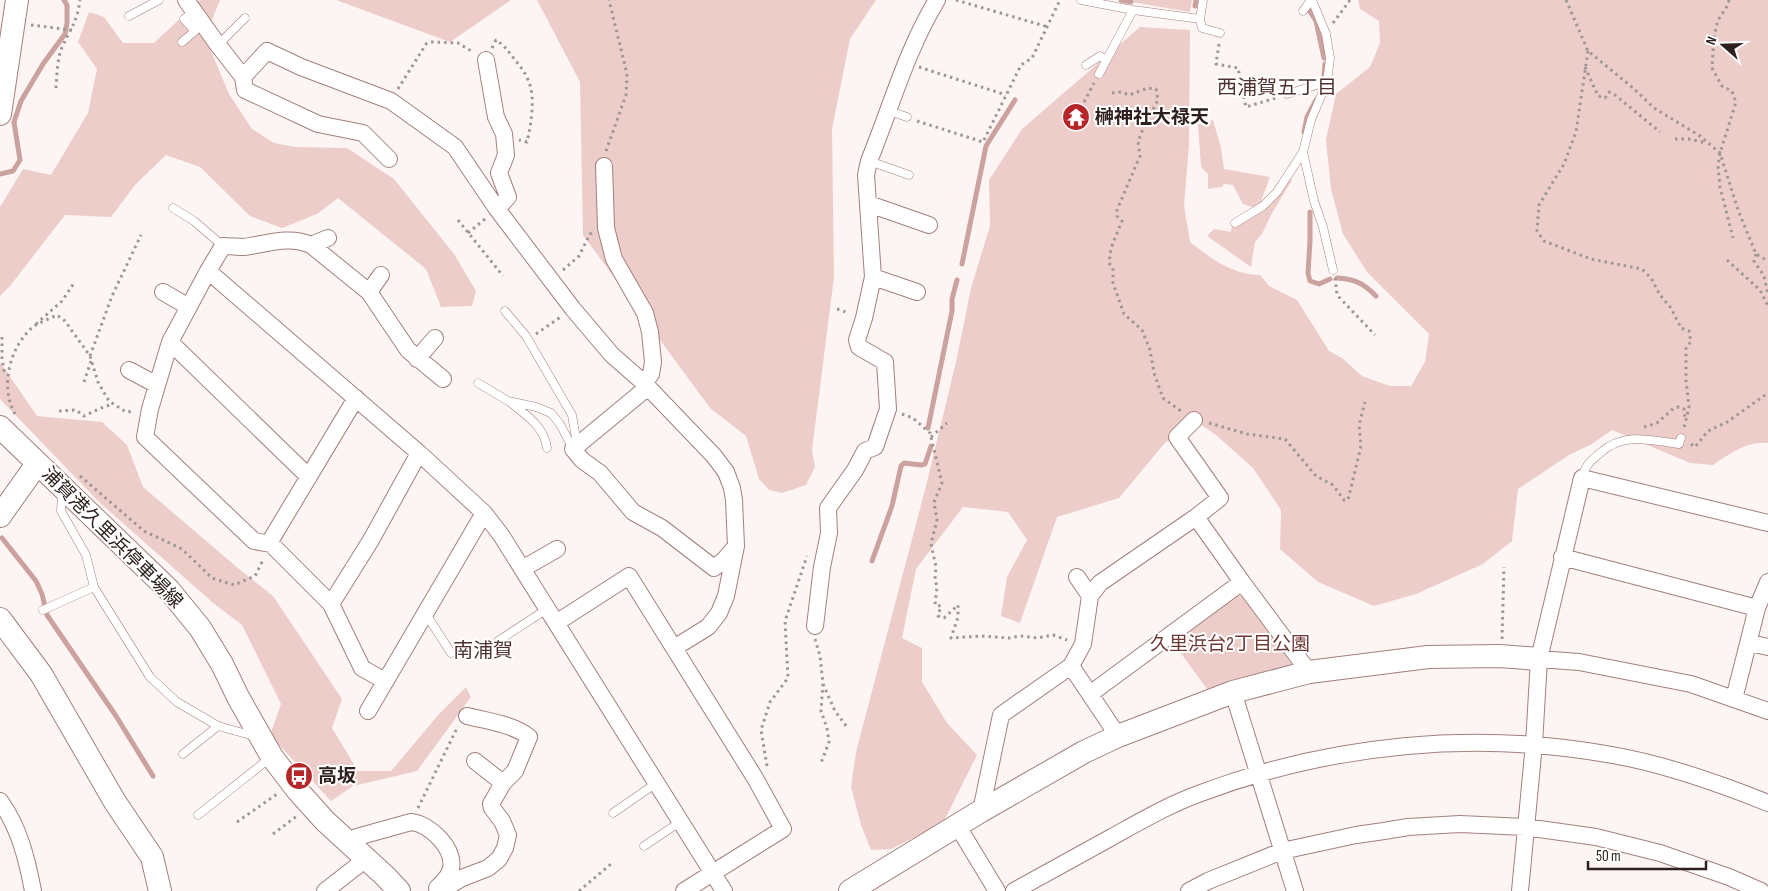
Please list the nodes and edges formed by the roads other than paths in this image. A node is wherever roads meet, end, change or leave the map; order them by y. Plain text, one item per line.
1 (17, 0) edge
2 (159, 0) edge
3 (937, 0) edge
4 (1081, 0) edge
5 (1136, 0) edge
6 (1203, 0) edge
7 (1312, 0) edge
8 (190, 5) edge
9 (1134, 10) junction
10 (1303, 11) dead end
11 (129, 16) dead end
12 (245, 18) dead end
13 (1200, 19) junction
14 (1220, 34) road end
15 (182, 42) dead end
16 (218, 45) junction
17 (486, 60) road end
18 (1106, 60) junction
19 (1086, 65) dead end
20 (1099, 74) road end
21 (243, 77) junction
22 (1327, 82) junction
23 (1286, 94) road end
24 (889, 111) junction
25 (0, 114) edge
26 (907, 118) road end
27 (1302, 152) junction
28 (389, 159) dead end
29 (869, 160) junction
30 (604, 166) road end
31 (909, 175) dead end
32 (869, 204) junction
33 (173, 208) dead end
34 (497, 209) junction
35 (1235, 222) dead end
36 (929, 226) dead end
37 (328, 238) dead end
38 (312, 245) junction
39 (223, 246) junction
40 (208, 270) junction
41 (1333, 270) road end
42 (381, 275) dead end
43 (873, 276) junction
44 (163, 292) dead end
45 (369, 292) junction
46 (917, 292) dead end
47 (189, 308) junction
48 (506, 311) dead end
49 (434, 338) dead end
50 (170, 342) junction
51 (417, 359) junction
52 (129, 370) dead end
53 (444, 379) dead end
54 (478, 383) dead end
55 (157, 385) junction
56 (646, 385) junction
57 (356, 398) junction
58 (508, 401) junction
59 (1194, 420) road end
60 (11, 424) edge
61 (1681, 438) road end
62 (575, 447) junction
63 (547, 448) dead end
64 (419, 454) junction
65 (37, 464) junction
66 (309, 477) junction
67 (1582, 478) junction
68 (63, 488) junction
69 (484, 513) junction
70 (0, 516) edge
71 (1196, 516) junction
72 (1767, 520) edge
73 (270, 543) junction
74 (736, 546) junction
75 (558, 549) dead end
76 (1562, 557) junction
77 (522, 569) junction
78 (1077, 577) dead end
79 (1242, 582) junction
80 (1768, 582) edge
81 (94, 587) junction
82 (1090, 596) junction
83 (331, 604) junction
84 (1757, 608) junction
85 (46, 609) dead end
86 (426, 614) junction
87 (552, 616) junction
88 (0, 618) edge
89 (814, 626) road end
90 (498, 641) dead end
91 (1749, 643) junction
92 (1768, 647) edge
93 (674, 648) junction
94 (451, 653) dead end
95 (1539, 659) junction
96 (1071, 666) junction
97 (1309, 672) junction
98 (385, 681) junction
99 (1233, 692) junction
100 (1090, 694) junction
101 (1734, 700) junction
102 (368, 711) dead end
103 (1768, 711) edge
104 (467, 716) road end
105 (218, 726) junction
106 (1118, 736) junction
107 (1534, 744) junction
108 (266, 748) junction
109 (183, 754) dead end
110 (475, 761) dead end
111 (1258, 774) junction
112 (503, 783) junction
113 (655, 784) junction
114 (0, 801) edge
115 (1768, 804) edge
116 (981, 811) junction
117 (613, 813) dead end
118 (198, 815) dead end
119 (680, 822) junction
120 (957, 825) junction
121 (1525, 827) junction
122 (349, 843) junction
123 (644, 846) dead end
124 (1282, 851) junction
125 (366, 859) junction
126 (712, 872) junction
127 (436, 889) edge
128 (32, 891) edge
129 (160, 891) edge
130 (325, 891) edge
131 (399, 891) edge
132 (684, 891) edge
133 (724, 891) edge
134 (850, 891) edge
135 (997, 891) edge
136 (1014, 891) edge
137 (1189, 891) edge
138 (1295, 891) edge
139 (1520, 891) edge
140 (1761, 891) edge

1 - 25 street
2 - 11 lane
3 - 24 street
4 - 9 lane
5 - 9 lane
6 - 13 lane
7 - 10 lane
7 - 22 lane
8 - 15 lane
8 - 16 street
9 - 13 lane
9 - 18 lane
12 - 16 lane
13 - 14 lane
16 - 21 street
17 - 34 street
18 - 19 lane
18 - 20 lane
21 - 28 street
21 - 34 street
22 - 23 lane
22 - 27 lane
24 - 26 lane
24 - 29 street
27 - 35 lane
27 - 41 lane
29 - 31 lane
29 - 32 street
30 - 56 street
32 - 36 street
32 - 43 street
33 - 39 lane
34 - 56 street
37 - 38 street
38 - 39 street
38 - 45 street
39 - 40 street
40 - 47 street
40 - 57 street
42 - 45 street
43 - 46 street
43 - 89 street
44 - 47 street
45 - 51 street
47 - 50 street
48 - 62 lane
49 - 51 street
50 - 55 street
50 - 66 street
51 - 53 street
52 - 55 street
54 - 58 lane
55 - 73 street
56 - 62 street
56 - 74 street
57 - 64 street
57 - 66 street
58 - 62 lane
58 - 63 lane
59 - 71 street
60 - 65 street, 浦賀港久里浜停車場線
61 - 67 lane
62 - 74 street
64 - 69 street
64 - 83 street
65 - 68 street, 浦賀港久里浜停車場線
65 - 70 street
66 - 73 street
67 - 72 street
67 - 76 street
68 - 81 lane
68 - 108 street, 浦賀港久里浜停車場線
69 - 77 street
69 - 86 street
71 - 79 street
71 - 82 street
73 - 83 street
74 - 93 street
75 - 77 street
76 - 84 street
76 - 95 street
77 - 87 street
78 - 82 street
79 - 97 street
79 - 100 street
80 - 84 street
81 - 85 lane
81 - 105 lane
82 - 96 street
83 - 98 street
84 - 91 street
86 - 94 lane
86 - 98 street
87 - 90 lane
87 - 93 street
87 - 113 street
88 - 129 street
91 - 92 street
91 - 101 street
93 - 126 street
95 - 97 street
95 - 101 street
95 - 107 street
96 - 100 street
96 - 116 street
97 - 99 street
98 - 102 street
99 - 106 street
99 - 111 street
100 - 106 street
101 - 103 street
104 - 112 street
105 - 108 lane
105 - 109 lane
106 - 116 street
107 - 111 street
107 - 115 street
107 - 121 street
108 - 118 lane
108 - 122 street, 浦賀港久里浜停車場線
110 - 112 street
111 - 124 street
111 - 136 street
112 - 127 street
113 - 117 lane
113 - 119 street
114 - 128 street
116 - 120 street
119 - 123 lane
119 - 126 street
120 - 134 street
120 - 135 street
121 - 124 street
121 - 139 street
121 - 140 street
122 - 125 street, 浦賀港久里浜停車場線
122 - 127 street
124 - 137 street
124 - 138 street
125 - 130 street
125 - 131 street, 浦賀港久里浜停車場線
126 - 132 street
126 - 133 street

